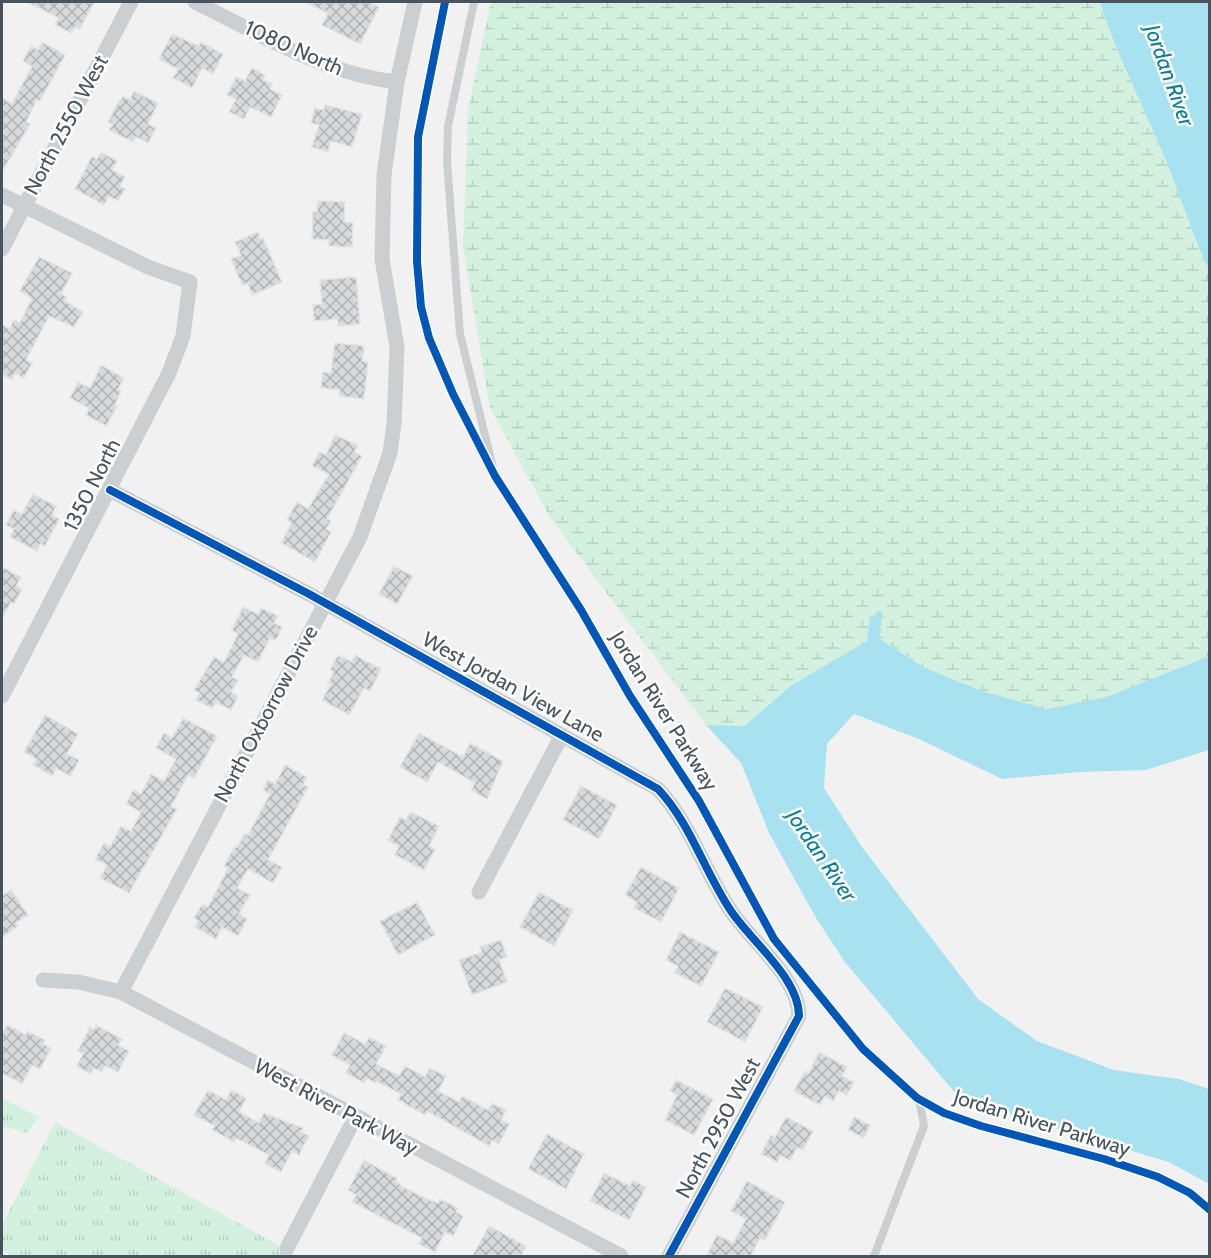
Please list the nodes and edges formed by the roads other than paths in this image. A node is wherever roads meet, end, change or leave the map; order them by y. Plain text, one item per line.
1 (131, 2) edge
2 (195, 2) edge
3 (415, 2) edge
4 (474, 2) edge
5 (397, 82) junction
6 (2, 195) edge
7 (24, 207) junction
8 (2, 249) edge
9 (495, 476) dead end
10 (110, 490) junction
11 (325, 603) junction
12 (2, 696) edge
13 (562, 735) junction
14 (479, 892) dead end
15 (43, 980) dead end
16 (121, 992) junction
17 (799, 1016) joint
18 (919, 1099) dead end
19 (355, 1118) junction
20 (287, 1248) dead end
21 (621, 1257) edge
22 (669, 1257) edge
23 (874, 1257) edge

1 - 7 street, North 2550 West
2 - 5 street, 1080 North
3 - 5 street, North Oxborrow Drive
4 - 9 lane
5 - 11 street, North Oxborrow Drive
6 - 7 street
7 - 8 street, North 2550 West
7 - 10 street, 1350 North
10 - 11 street, West Jordan View Lane
10 - 12 street, 1350 North
11 - 13 street, West Jordan View Lane
11 - 16 street, North Oxborrow Drive
13 - 14 street
13 - 17 street, West Jordan View Lane
15 - 16 street, West River Park Way
16 - 19 street, West River Park Way
17 - 22 street, North 2950 West
18 - 23 lane
19 - 20 street
19 - 21 street, West River Park Way

